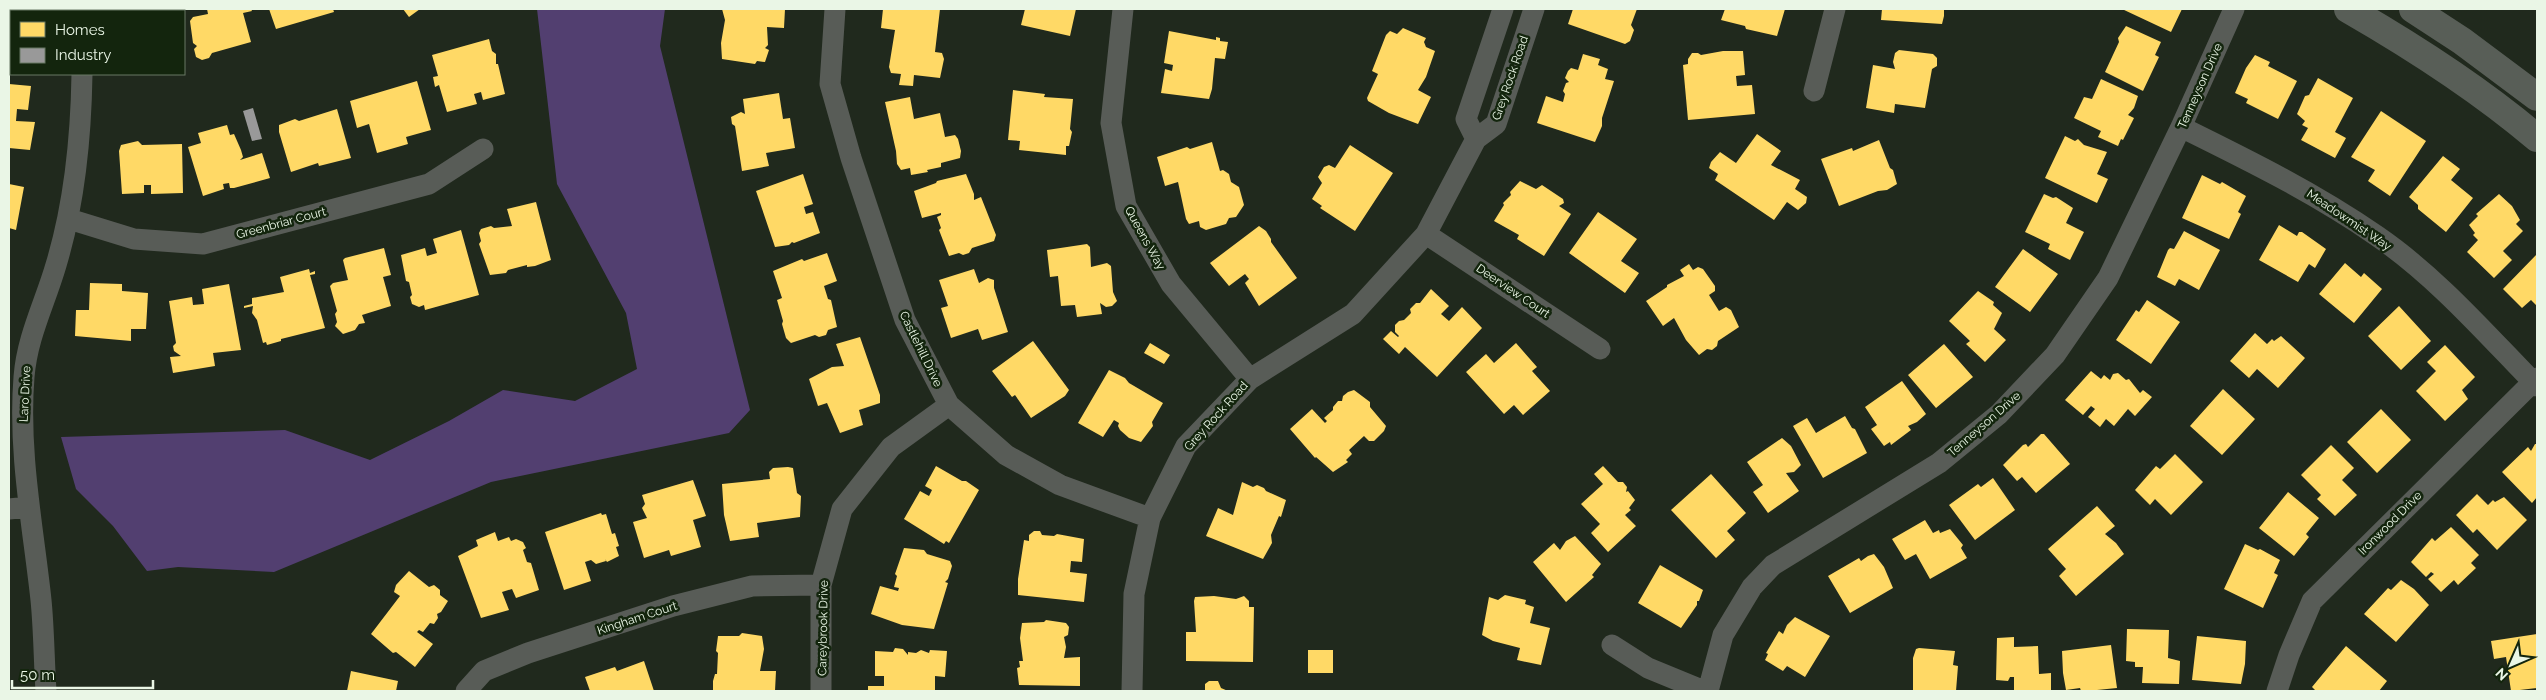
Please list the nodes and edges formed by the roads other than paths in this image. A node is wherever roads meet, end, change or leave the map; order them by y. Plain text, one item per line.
1 (835, 9) edge
2 (1123, 9) edge
3 (1503, 9) edge
4 (1534, 9) edge
5 (1835, 9) edge
6 (2234, 9) edge
7 (2348, 9) edge
8 (2413, 9) edge
9 (82, 75) edge
10 (1814, 91) dead end
11 (2537, 97) edge
12 (2182, 126) junction
13 (2537, 138) edge
14 (1476, 139) junction
15 (483, 149) dead end
16 (69, 219) junction
17 (1426, 234) junction
18 (1600, 349) dead end
19 (1250, 379) junction
20 (2536, 382) edge
21 (949, 405) junction
22 (19, 508) edge
23 (1150, 518) junction
24 (821, 585) junction
25 (1612, 645) dead end
26 (46, 691) edge
27 (466, 691) edge
28 (821, 691) edge
29 (1132, 691) edge
30 (1706, 691) edge
31 (2277, 691) edge

1 - 21 street, Castlehill Drive
2 - 19 street, Queens Way
3 - 14 street
4 - 14 street, Grey Rock Road
5 - 10 street
6 - 12 street, Tenneyson Drive
7 - 13 main road
8 - 11 main road
9 - 16 street, Laro Drive
12 - 20 street, Meadowmist Way
12 - 30 street, Tenneyson Drive
14 - 17 street, Grey Rock Road
15 - 16 street, Greenbriar Court
16 - 22 street, Laro Drive
17 - 18 street, Deerview Court
17 - 19 street, Grey Rock Road
19 - 23 street, Grey Rock Road
20 - 31 street, Ironwood Drive
21 - 23 street, Castlehill Drive
21 - 24 street, Careybrook Drive
22 - 26 street, Laro Drive
23 - 29 street, Grey Rock Road
24 - 27 street, Kingham Court
24 - 28 street, Careybrook Drive
25 - 30 street

